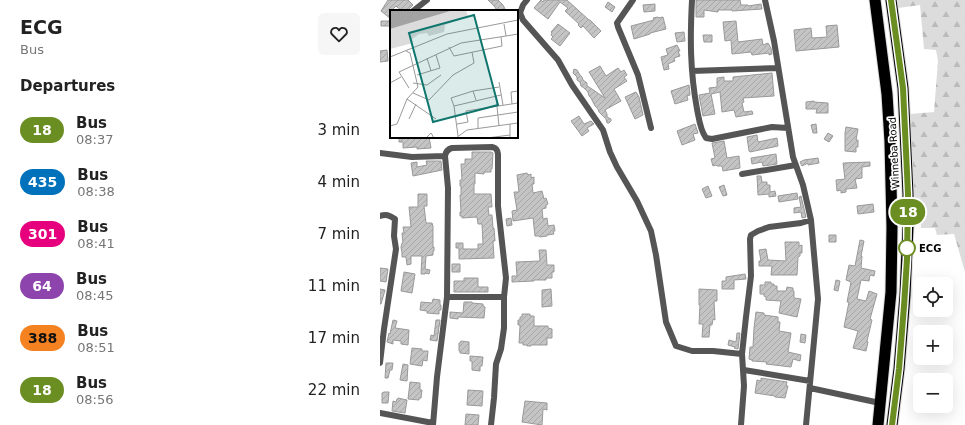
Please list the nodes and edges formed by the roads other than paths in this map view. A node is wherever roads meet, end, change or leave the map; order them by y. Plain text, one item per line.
1 (427, 0) edge
2 (527, 0) edge
3 (633, 0) edge
4 (692, 0) edge
5 (765, 0) edge
6 (875, 0) edge
7 (891, 0) edge
8 (414, 10) edge
9 (778, 68) junction
10 (692, 71) junction
11 (651, 128) dead end
12 (788, 128) junction
13 (380, 153) edge
14 (445, 156) junction
15 (796, 165) junction
16 (742, 174) dead end
17 (380, 216) edge
18 (811, 220) junction
19 (447, 297) junction
20 (504, 297) junction
21 (742, 354) junction
22 (380, 363) edge
23 (744, 370) junction
24 (810, 381) junction
25 (810, 388) junction
26 (880, 403) junction
27 (380, 413) edge
28 (433, 424) edge
29 (491, 425) edge
30 (741, 425) edge
31 (806, 425) edge
32 (878, 425) edge
33 (892, 425) edge

1 - 8 street
2 - 21 street
3 - 11 street
4 - 10 street
5 - 9 street
6 - 26 highway, Winneba Road
7 - 33 highway, Winneba Road
9 - 10 street
9 - 12 street
10 - 12 street
12 - 15 street
13 - 14 street
14 - 19 street
14 - 20 street
15 - 16 street
15 - 18 street
17 - 22 street
18 - 21 street
18 - 24 street
19 - 20 street
19 - 28 street
20 - 29 street
21 - 23 street
23 - 24 street
23 - 30 street
24 - 25 street
25 - 26 street
25 - 31 street
26 - 32 highway, Winneba Road
27 - 28 street

